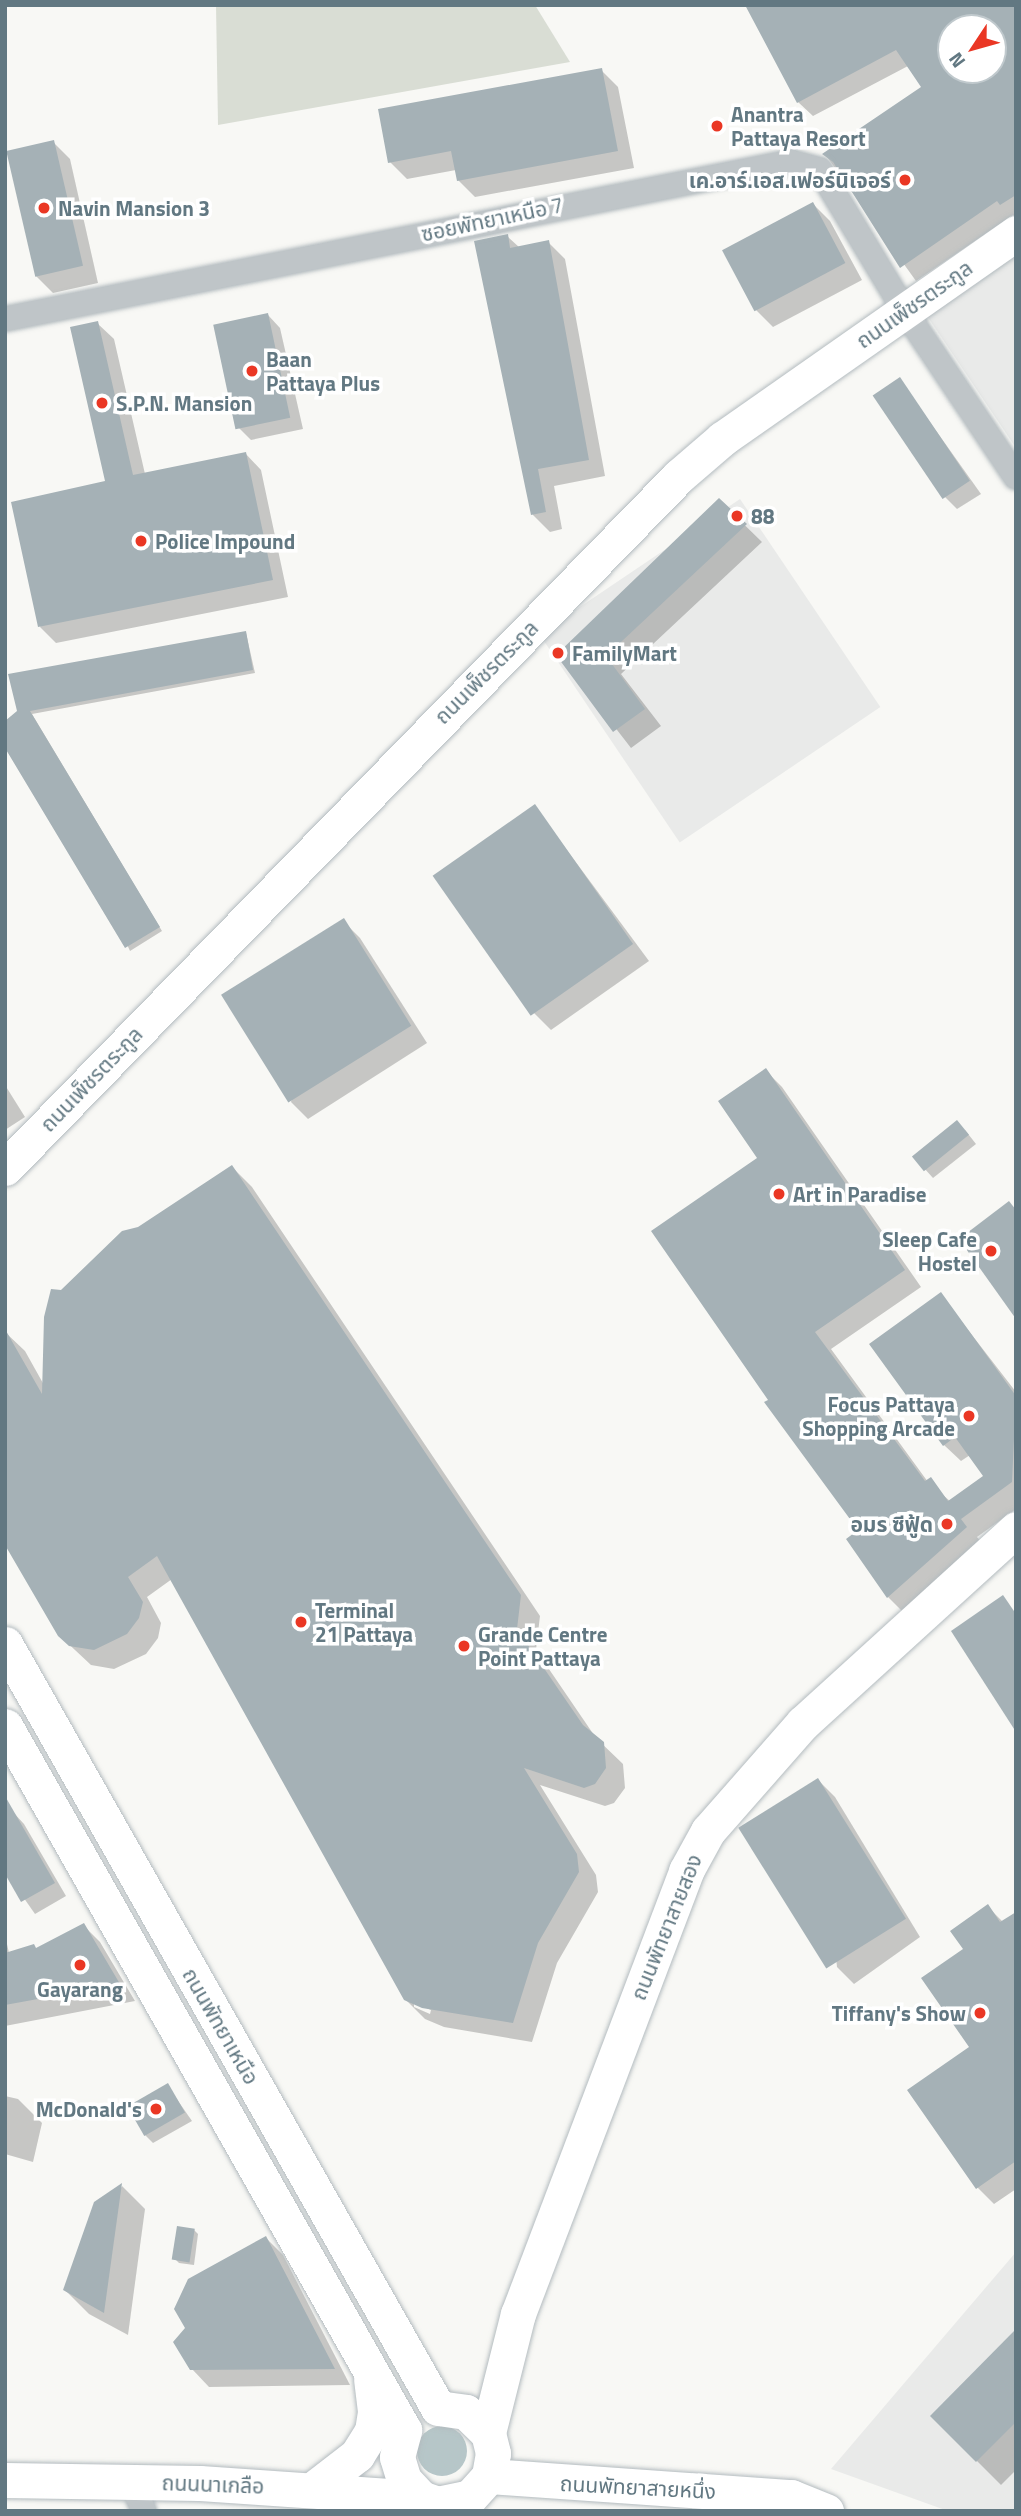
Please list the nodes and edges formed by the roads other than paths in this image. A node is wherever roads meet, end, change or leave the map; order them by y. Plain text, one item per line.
1 (1016, 233) edge
2 (904, 310) junction
3 (5, 319) edge
4 (1016, 477) edge
5 (5, 1168) edge
6 (1016, 1529) edge
7 (5, 1644) edge
8 (5, 1726) edge
9 (370, 2370) junction
10 (498, 2395) junction
11 (488, 2433) junction
12 (5, 2480) edge
13 (564, 2484) junction
14 (313, 2489) junction
15 (480, 2495) edge
16 (137, 2496) edge
17 (421, 2497) junction
18 (826, 2511) edge

1 - 2 main road, ถนนเพ็ชรตระกูล
2 - 3 street, ซอยพัทยาเหนือ 7
2 - 4 street, ซอยพัทยาเหนือ 7
2 - 5 main road, ถนนเพ็ชรตระกูล
6 - 10 main road, ถนนพัทยาสายสอง
7 - 11 main road, ถนนพัทยาเหนือ
8 - 9 main road, ถนนพัทยาเหนือ
9 - 14 main road
9 - 17 main road, ถนนพัทยาเหนือ
10 - 11 main road, ถนนพัทยาสายสอง
10 - 13 main road
11 - 15 main road, ถนนพัทยาสายสอง
12 - 16 main road, ถนนนาเกลือ
13 - 15 main road, ถนนพัทยาสายหนึ่ง
13 - 18 main road, ถนนพัทยาสายหนึ่ง
14 - 16 main road, ถนนนาเกลือ
14 - 17 main road, ถนนนาเกลือ
15 - 17 main road, ถนนพัทยาสายหนึ่ง

